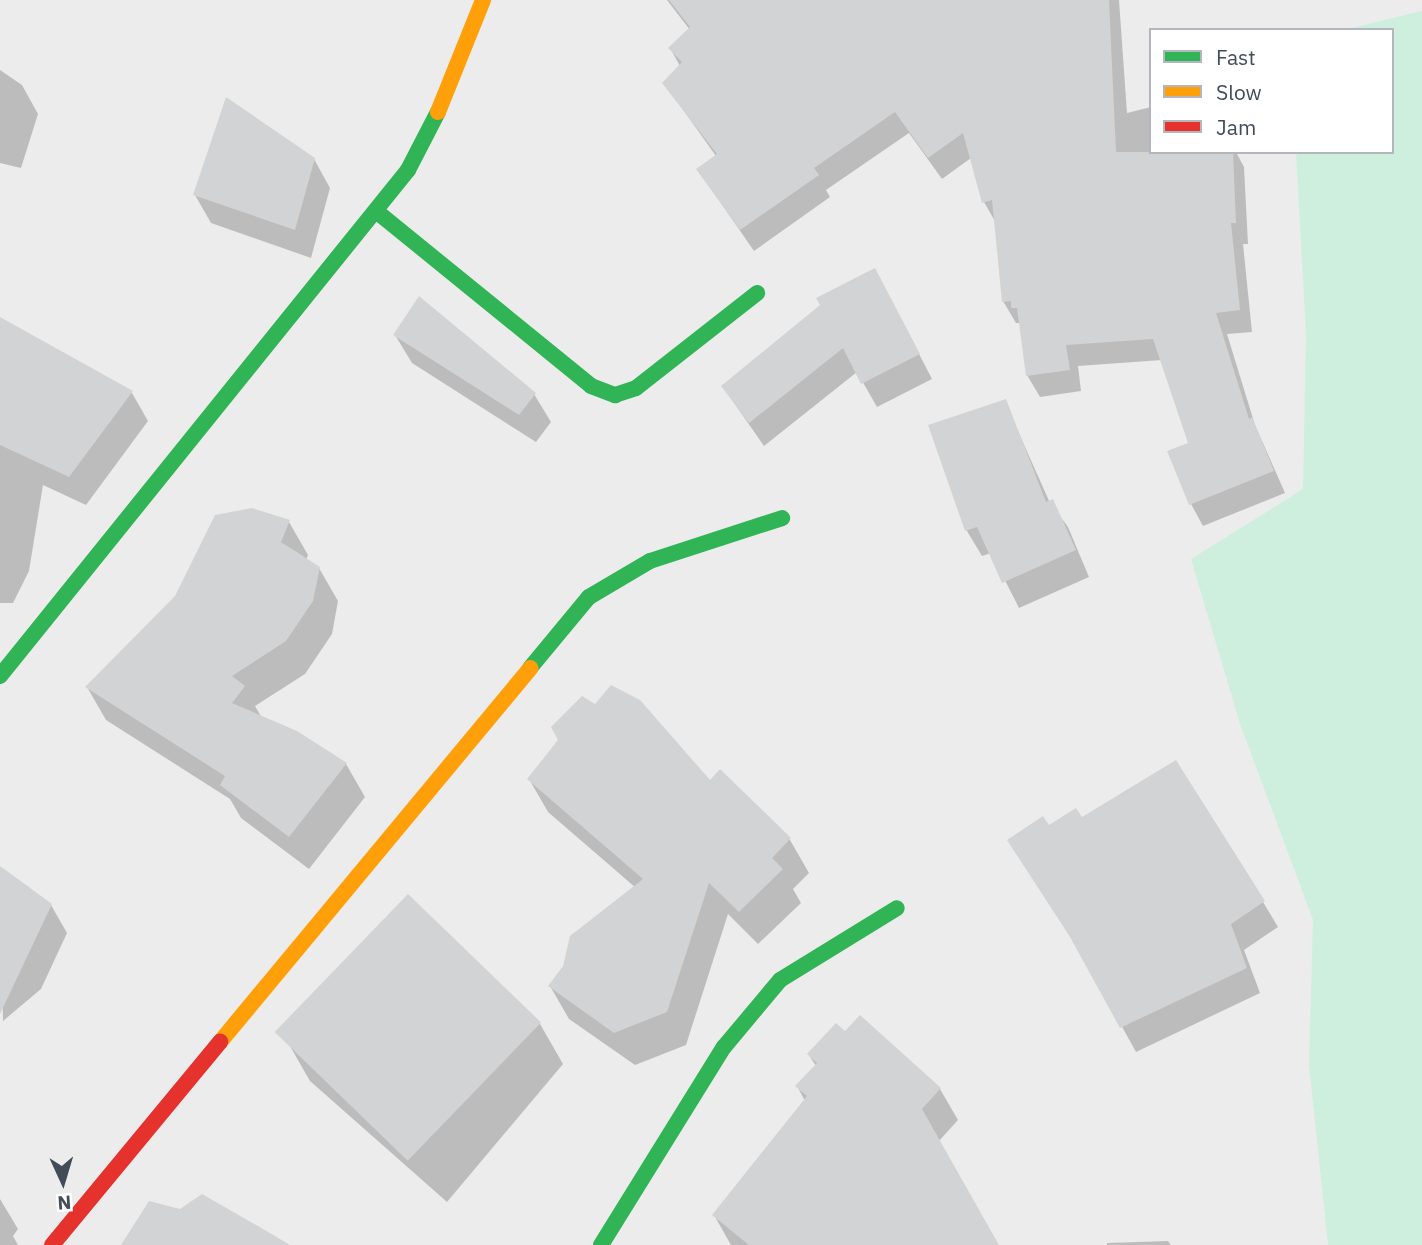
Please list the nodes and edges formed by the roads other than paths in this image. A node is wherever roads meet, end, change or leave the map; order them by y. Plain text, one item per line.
1 (484, 0) edge
2 (376, 211) junction
3 (757, 293) dead end
4 (782, 518) dead end
5 (0, 676) edge
6 (897, 908) dead end
7 (52, 1245) edge
8 (601, 1245) edge

1 - 2 street
2 - 3 street
2 - 5 street
4 - 7 street
6 - 8 street

